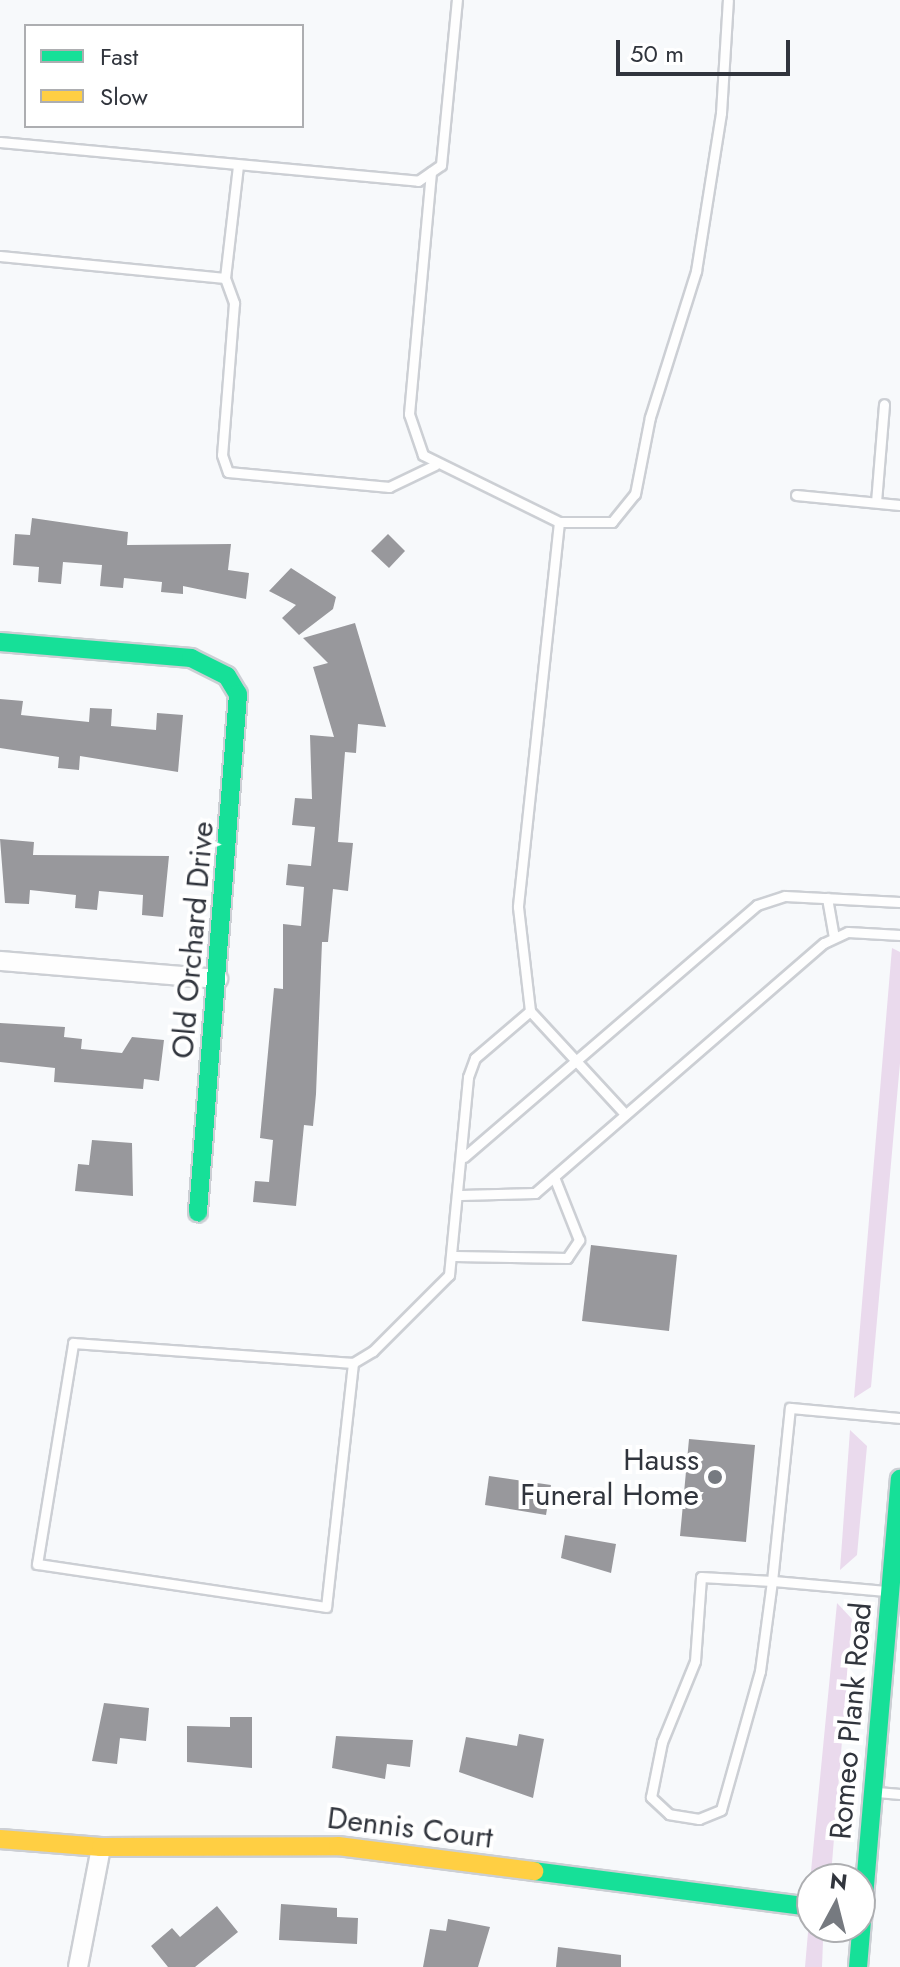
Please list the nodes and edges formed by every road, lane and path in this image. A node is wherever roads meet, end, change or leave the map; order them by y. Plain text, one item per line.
1 (457, 0) edge
2 (728, 0) edge
3 (0, 142) edge
4 (238, 165) junction
5 (431, 172) junction
6 (0, 256) edge
7 (225, 278) junction
8 (884, 404) dead end
9 (435, 465) junction
10 (796, 495) dead end
11 (876, 502) junction
12 (900, 505) edge
13 (559, 522) junction
14 (0, 642) edge
15 (827, 898) junction
16 (900, 902) edge
17 (900, 935) edge
18 (834, 936) junction
19 (0, 961) edge
20 (218, 979) junction
21 (530, 1011) junction
22 (575, 1062) junction
23 (625, 1114) junction
24 (464, 1157) junction
25 (554, 1177) junction
26 (461, 1195) junction
27 (198, 1212) dead end
28 (455, 1256) junction
29 (353, 1363) junction
30 (900, 1418) edge
31 (900, 1479) edge
32 (772, 1581) junction
33 (890, 1592) junction
34 (874, 1791) junction
35 (900, 1794) edge
36 (0, 1839) edge
37 (101, 1847) junction
38 (866, 1863) edge
39 (796, 1905) edge
40 (859, 1943) edge
41 (78, 1967) edge
42 (858, 1967) edge

1 - 5 lane
2 - 13 lane
3 - 4 lane
4 - 5 lane
4 - 7 lane
5 - 9 lane
6 - 7 lane
7 - 9 lane
8 - 11 lane
9 - 13 lane
10 - 11 lane
11 - 12 lane
13 - 21 lane
14 - 20 street, Old Orchard Drive
15 - 16 lane
15 - 18 lane
15 - 22 lane
17 - 18 lane
18 - 23 lane
19 - 20 street
20 - 27 street, Old Orchard Drive
21 - 22 lane
21 - 24 lane
22 - 23 lane
22 - 24 lane
23 - 25 lane
24 - 26 lane
25 - 26 lane
25 - 28 lane
26 - 28 lane
28 - 29 lane
29 - 29 lane
30 - 32 lane
31 - 33 street, Romeo Plank Road
32 - 32 lane
32 - 33 lane
33 - 34 street, Romeo Plank Road
34 - 35 lane
34 - 38 street, Romeo Plank Road
36 - 37 street, Dennis Court
37 - 39 street, Dennis Court
37 - 41 street
40 - 42 street, Romeo Plank Road

